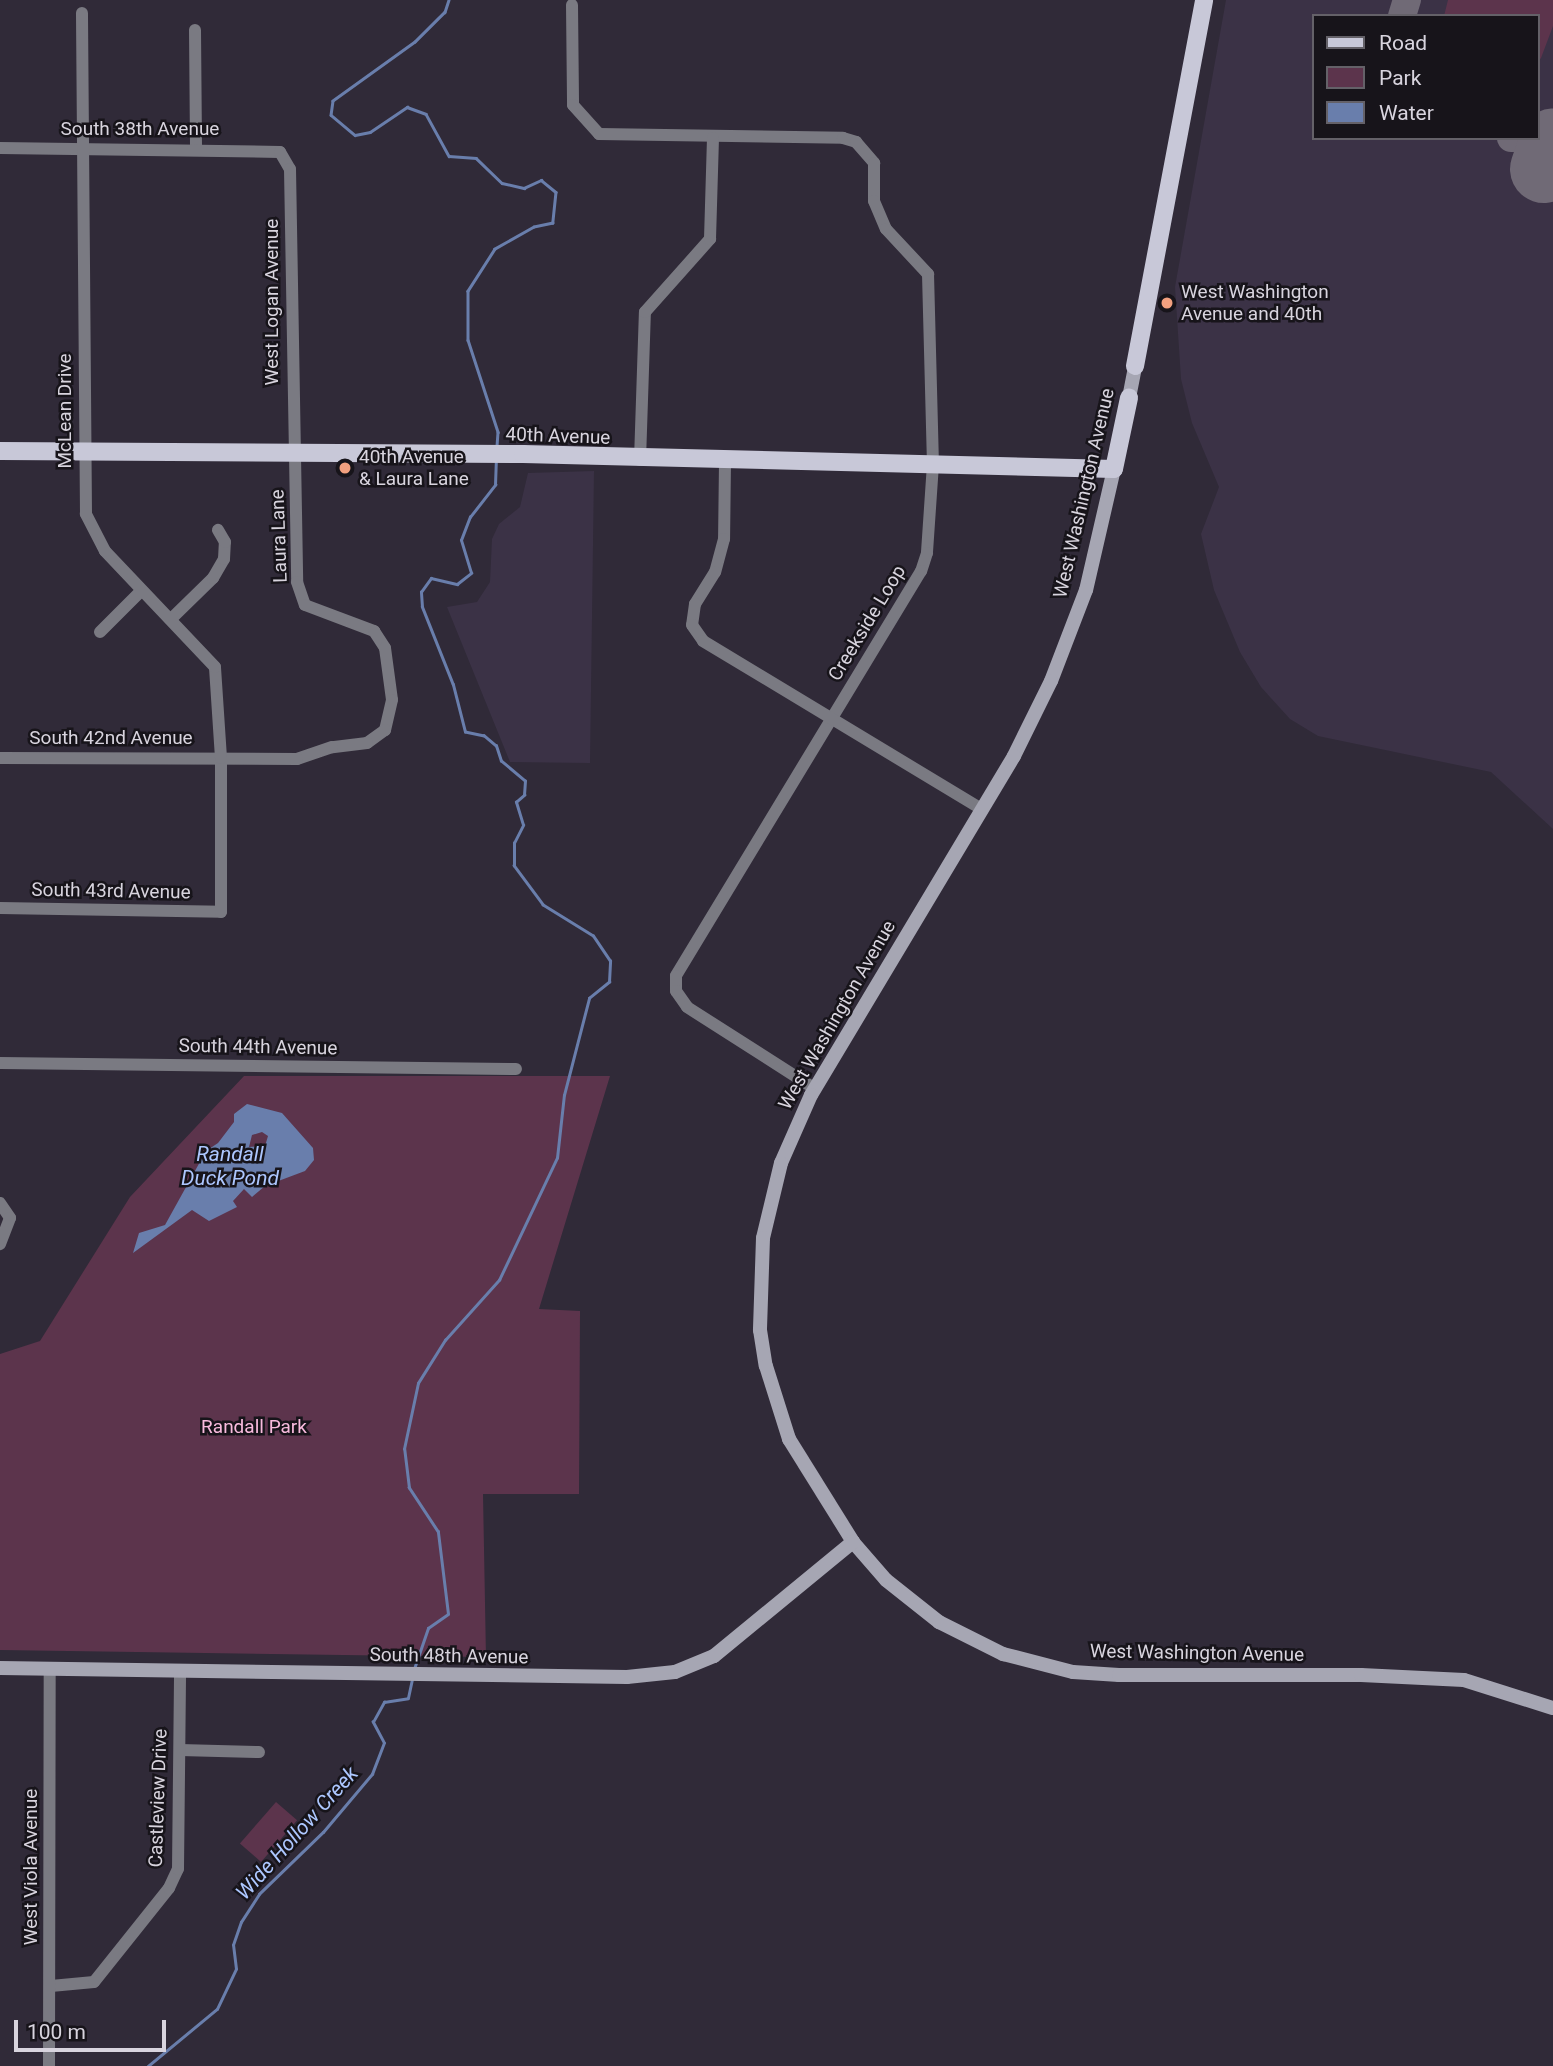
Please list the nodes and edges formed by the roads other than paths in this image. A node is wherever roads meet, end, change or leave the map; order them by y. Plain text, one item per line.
1 (1204, 0) edge
2 (572, 5) dead end
3 (82, 13) dead end
4 (195, 30) dead end
5 (713, 138) junction
6 (0, 148) edge
7 (83, 149) junction
8 (196, 149) junction
9 (280, 152) joint
10 (1135, 366) joint
11 (1129, 398) joint
12 (0, 451) edge
13 (84, 453) junction
14 (293, 454) junction
15 (640, 460) junction
16 (725, 462) junction
17 (933, 464) junction
18 (1114, 469) junction
19 (218, 530) dead end
20 (141, 591) junction
21 (172, 619) junction
22 (100, 632) dead end
23 (832, 718) junction
24 (0, 758) edge
25 (221, 758) junction
26 (982, 809) junction
27 (0, 908) edge
28 (221, 912) joint
29 (0, 1063) edge
30 (516, 1069) dead end
31 (815, 1088) junction
32 (0, 1203) edge
33 (0, 1244) edge
34 (853, 1542) junction
35 (0, 1668) edge
36 (50, 1668) junction
37 (180, 1671) junction
38 (1553, 1708) edge
39 (180, 1750) junction
40 (259, 1752) dead end
41 (51, 1986) junction
42 (50, 2066) edge

1 - 10 main road, West Washington Avenue
2 - 5 street, Creekside Loop
3 - 7 street, McLean Drive
4 - 8 street
5 - 15 street
5 - 17 street, Creekside Loop
6 - 7 street, South 38th Avenue
7 - 8 street, South 38th Avenue
7 - 13 street, McLean Drive
8 - 9 street, South 38th Avenue
9 - 14 street, West Logan Avenue
10 - 11 main road, West Washington Avenue
11 - 18 main road, West Washington Avenue
12 - 13 main road, 40th Avenue
13 - 14 main road, 40th Avenue
13 - 20 street, McLean Drive
14 - 15 main road, 40th Avenue
14 - 25 street, Laura Lane
15 - 16 main road, 40th Avenue
16 - 17 main road, 40th Avenue
16 - 23 street
17 - 18 main road, 40th Avenue
17 - 23 street, Creekside Loop
18 - 26 main road, West Washington Avenue
19 - 21 street
20 - 21 street, McLean Drive
20 - 22 street
21 - 25 street, McLean Drive
23 - 26 street
23 - 31 street, Creekside Loop
24 - 25 street, South 42nd Avenue
25 - 28 street, McLean Drive
26 - 31 main road, West Washington Avenue
27 - 28 street, South 43rd Avenue
29 - 30 street, South 44th Avenue
31 - 34 main road, West Washington Avenue
32 - 33 street
34 - 37 main road, South 48th Avenue
34 - 38 main road, West Washington Avenue
35 - 36 main road, South 48th Avenue
36 - 37 main road, South 48th Avenue
36 - 41 street, West Viola Avenue
37 - 39 street, Castleview Drive
39 - 40 street
39 - 41 street, Castleview Drive
41 - 42 street, West Viola Avenue

